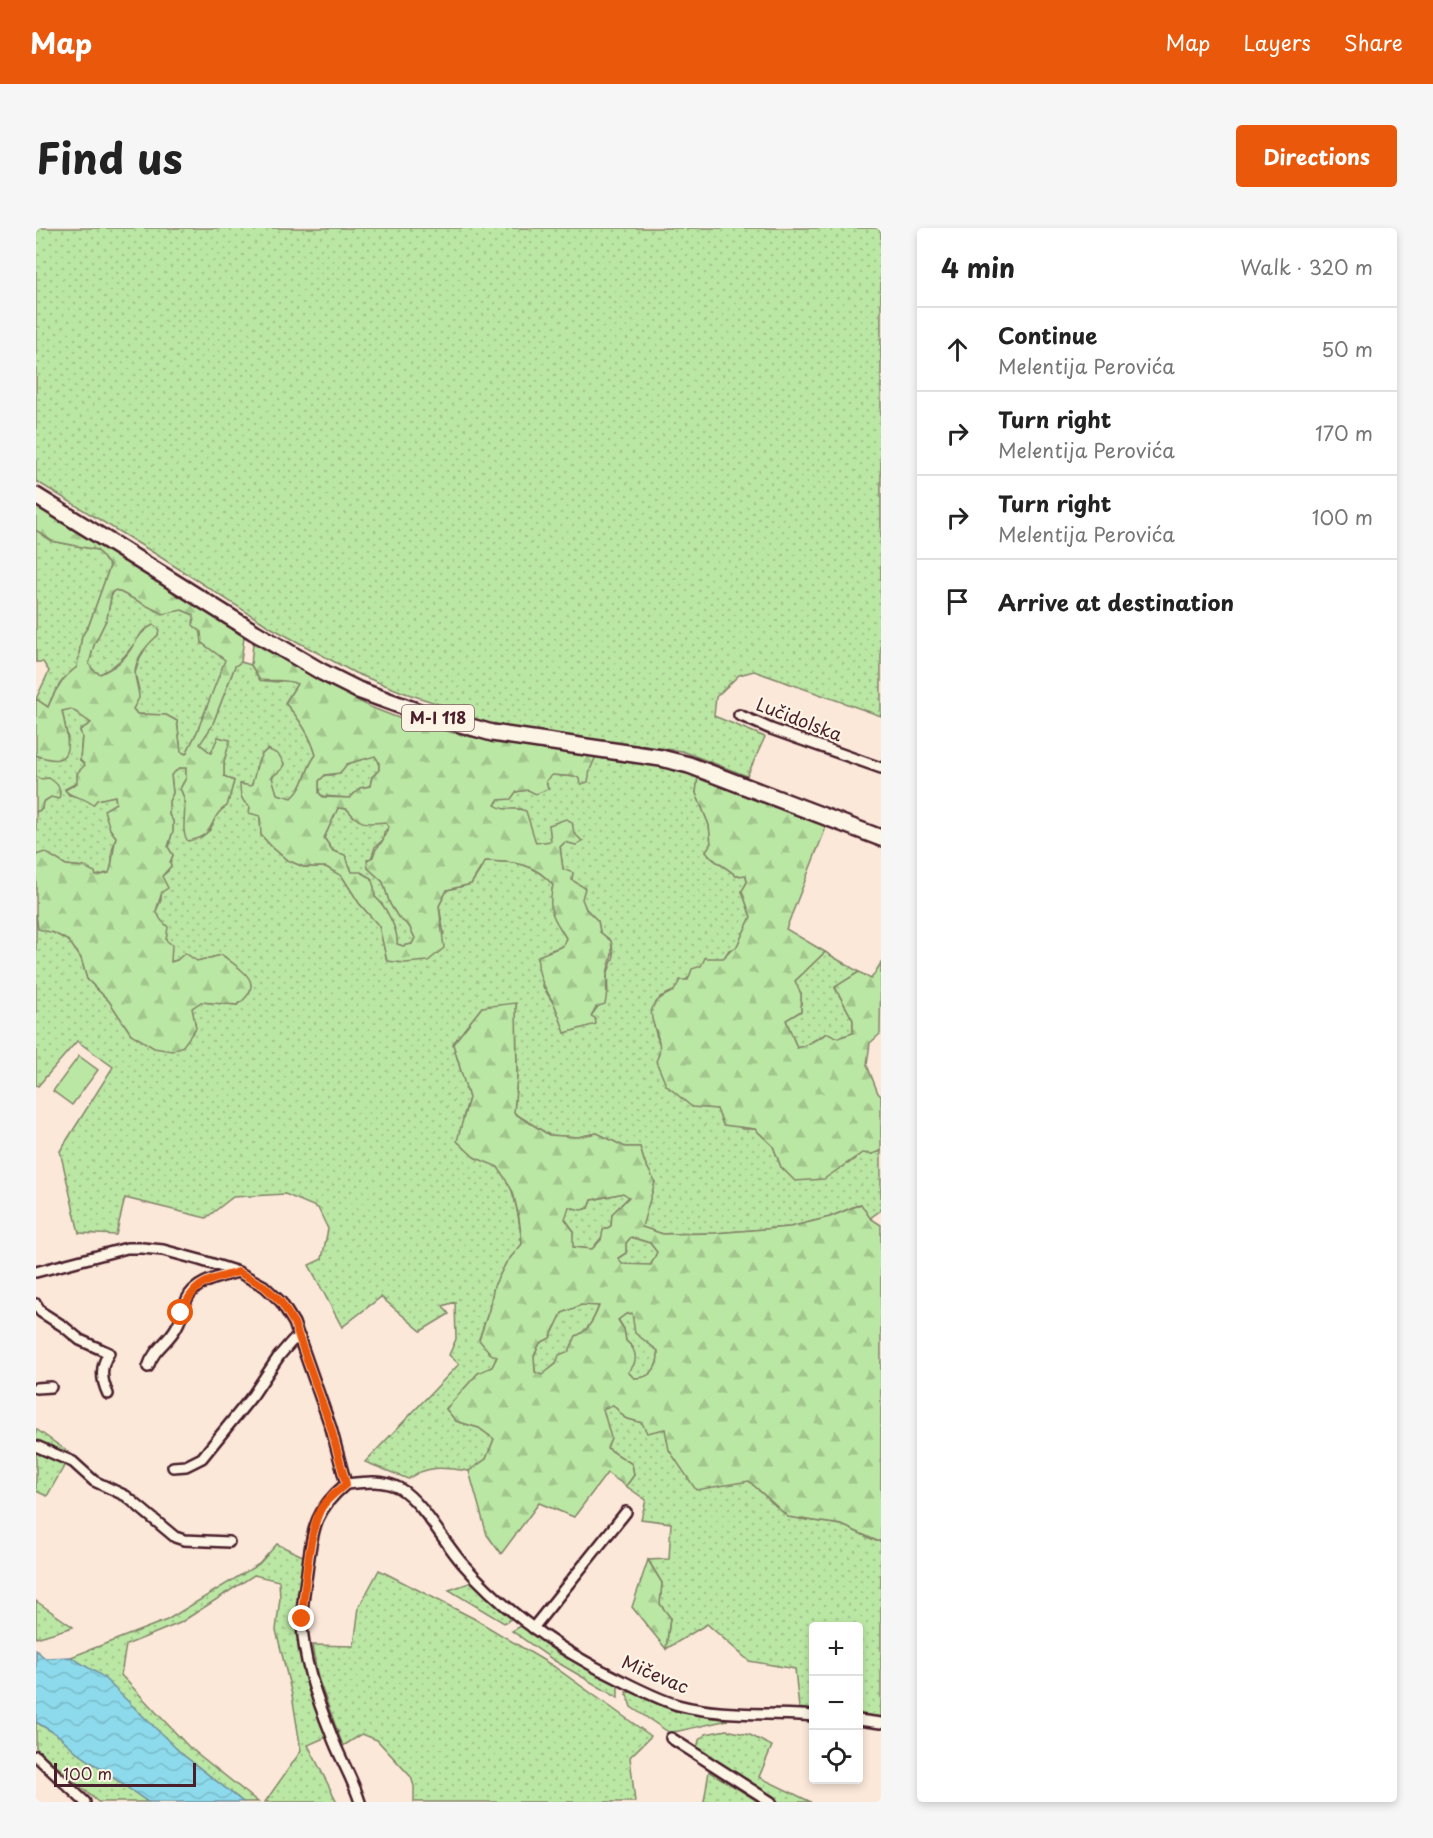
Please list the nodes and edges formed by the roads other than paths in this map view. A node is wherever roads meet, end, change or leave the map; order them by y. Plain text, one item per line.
1 (36, 496) edge
2 (739, 715) dead end
3 (881, 768) edge
4 (881, 838) edge
5 (36, 1272) edge
6 (238, 1272) junction
7 (36, 1304) edge
8 (300, 1338) junction
9 (148, 1367) dead end
10 (51, 1387) dead end
11 (36, 1388) edge
12 (108, 1394) dead end
13 (36, 1446) edge
14 (173, 1467) dead end
15 (346, 1484) junction
16 (626, 1512) dead end
17 (229, 1542) dead end
18 (533, 1628) junction
19 (809, 1716) edge
20 (863, 1721) edge
21 (881, 1723) edge
22 (671, 1738) dead end
23 (36, 1756) edge
24 (85, 1802) edge
25 (360, 1802) edge
26 (771, 1802) edge

1 - 4 main road, M-I 118
2 - 3 street, Lučidolska
5 - 6 street
6 - 8 street
6 - 9 street
7 - 12 street
8 - 14 street
8 - 15 street
10 - 11 street
13 - 17 street
15 - 18 street, Mičevac
15 - 25 street
16 - 18 street
18 - 19 street, Mičevac
20 - 21 street
22 - 26 street
23 - 24 street

